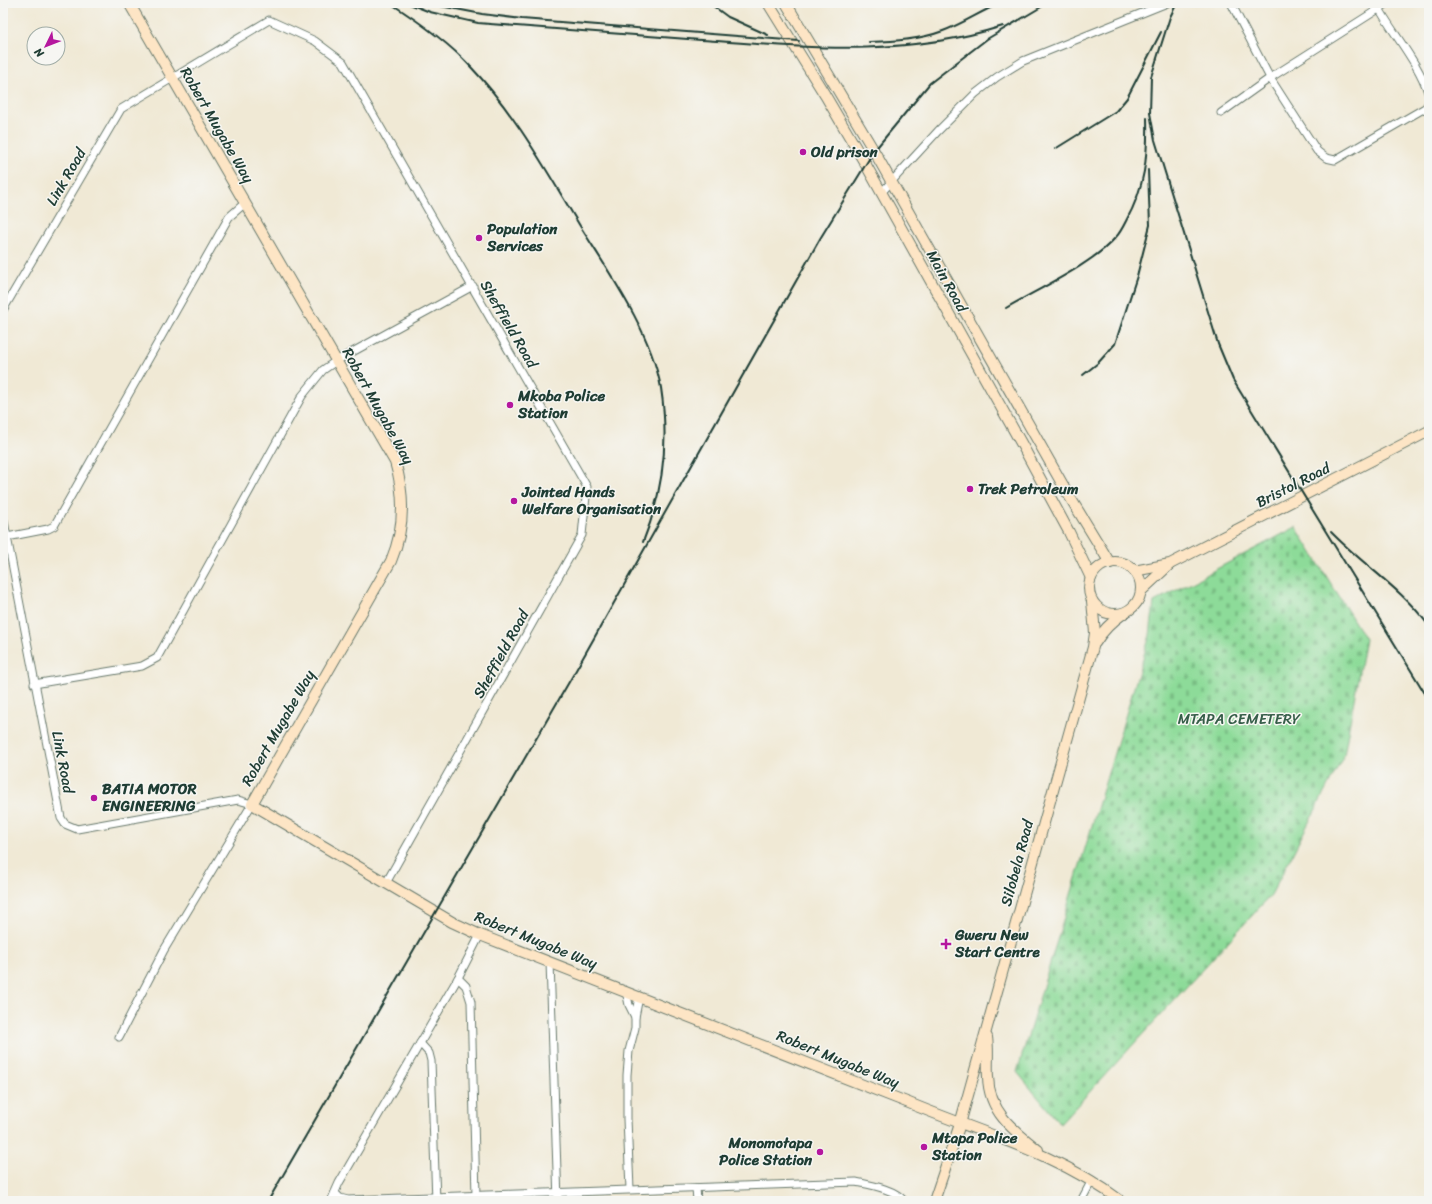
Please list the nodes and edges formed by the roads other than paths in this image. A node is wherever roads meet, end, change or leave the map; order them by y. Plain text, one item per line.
1 (129, 3) edge
2 (768, 3) edge
3 (786, 3) edge
4 (1167, 3) edge
5 (1231, 3) edge
6 (1388, 3) edge
7 (1377, 6) edge
8 (172, 78) junction
9 (1270, 78) junction
10 (1429, 95) edge
11 (1429, 103) edge
12 (1221, 113) dead end
13 (891, 182) junction
14 (881, 193) junction
15 (245, 203) junction
16 (473, 286) junction
17 (950, 287) junction
18 (938, 294) junction
19 (3, 310) edge
20 (336, 361) junction
21 (1429, 431) edge
22 (3, 516) edge
23 (7, 537) junction
24 (1110, 563) junction
25 (1170, 564) junction
26 (1134, 571) junction
27 (1091, 578) junction
28 (1141, 591) junction
29 (1092, 601) junction
30 (1125, 612) junction
31 (1093, 647) junction
32 (34, 684) junction
33 (252, 804) junction
34 (386, 883) junction
35 (480, 935) junction
36 (550, 962) junction
37 (458, 978) junction
38 (626, 991) junction
39 (639, 997) junction
40 (635, 1017) junction
41 (987, 1031) junction
42 (119, 1037) dead end
43 (420, 1043) junction
44 (960, 1124) junction
45 (1046, 1156) junction
46 (1092, 1180) junction
47 (696, 1188) junction
48 (630, 1189) junction
49 (335, 1193) junction
50 (558, 1193) junction
51 (476, 1196) junction
52 (495, 1198) edge
53 (436, 1199) edge
54 (373, 1200) edge
55 (331, 1201) edge
56 (558, 1201) edge
57 (696, 1201) edge
58 (904, 1201) edge
59 (934, 1201) edge
60 (1081, 1201) edge
61 (1121, 1201) edge

1 - 8 main road, Robert Mugabe Way
2 - 14 main road, Main Road
3 - 13 main road, Main Road
4 - 13 street
5 - 9 street
6 - 7 street
7 - 9 street
7 - 10 street
8 - 15 main road, Robert Mugabe Way
8 - 16 street, Sheffield Road
8 - 19 street, Link Road
9 - 11 street
9 - 12 street
13 - 14 street
13 - 17 main road, Main Road
14 - 18 main road, Main Road
15 - 20 main road, Robert Mugabe Way
15 - 23 street
16 - 20 street
16 - 34 street, Sheffield Road
17 - 18 main road
17 - 24 main road, Main Road
18 - 27 main road, Main Road
20 - 32 street
20 - 33 main road, Robert Mugabe Way
21 - 25 main road, Bristol Road
22 - 23 street, Link Road
23 - 32 street, Link Road
24 - 26 main road
24 - 27 main road
25 - 26 main road, Bristol Road
25 - 28 main road, Bristol Road
26 - 28 main road
27 - 29 main road
28 - 30 main road
29 - 30 main road
29 - 31 main road, Silobela Road
30 - 31 main road, Silobela Road
31 - 41 main road, Silobela Road
32 - 33 street, Link Road
33 - 34 main road, Robert Mugabe Way
33 - 42 street
34 - 35 main road, Robert Mugabe Way
35 - 36 main road, Robert Mugabe Way
35 - 37 street
36 - 38 main road, Robert Mugabe Way
36 - 50 street
37 - 43 street
37 - 51 street
38 - 39 main road, Robert Mugabe Way
38 - 40 street
39 - 40 street
39 - 44 main road, Robert Mugabe Way
40 - 48 street
41 - 44 main road, Silobela Road
41 - 45 main road
43 - 49 street
43 - 53 street
44 - 45 main road, Robert Mugabe Way
44 - 59 main road, Silobela Road
45 - 46 main road
46 - 60 street
46 - 61 main road
47 - 48 street
47 - 57 street
47 - 58 street
48 - 50 street
49 - 54 street
49 - 55 street
50 - 52 street
50 - 56 street
51 - 52 street
51 - 53 street
53 - 54 street

